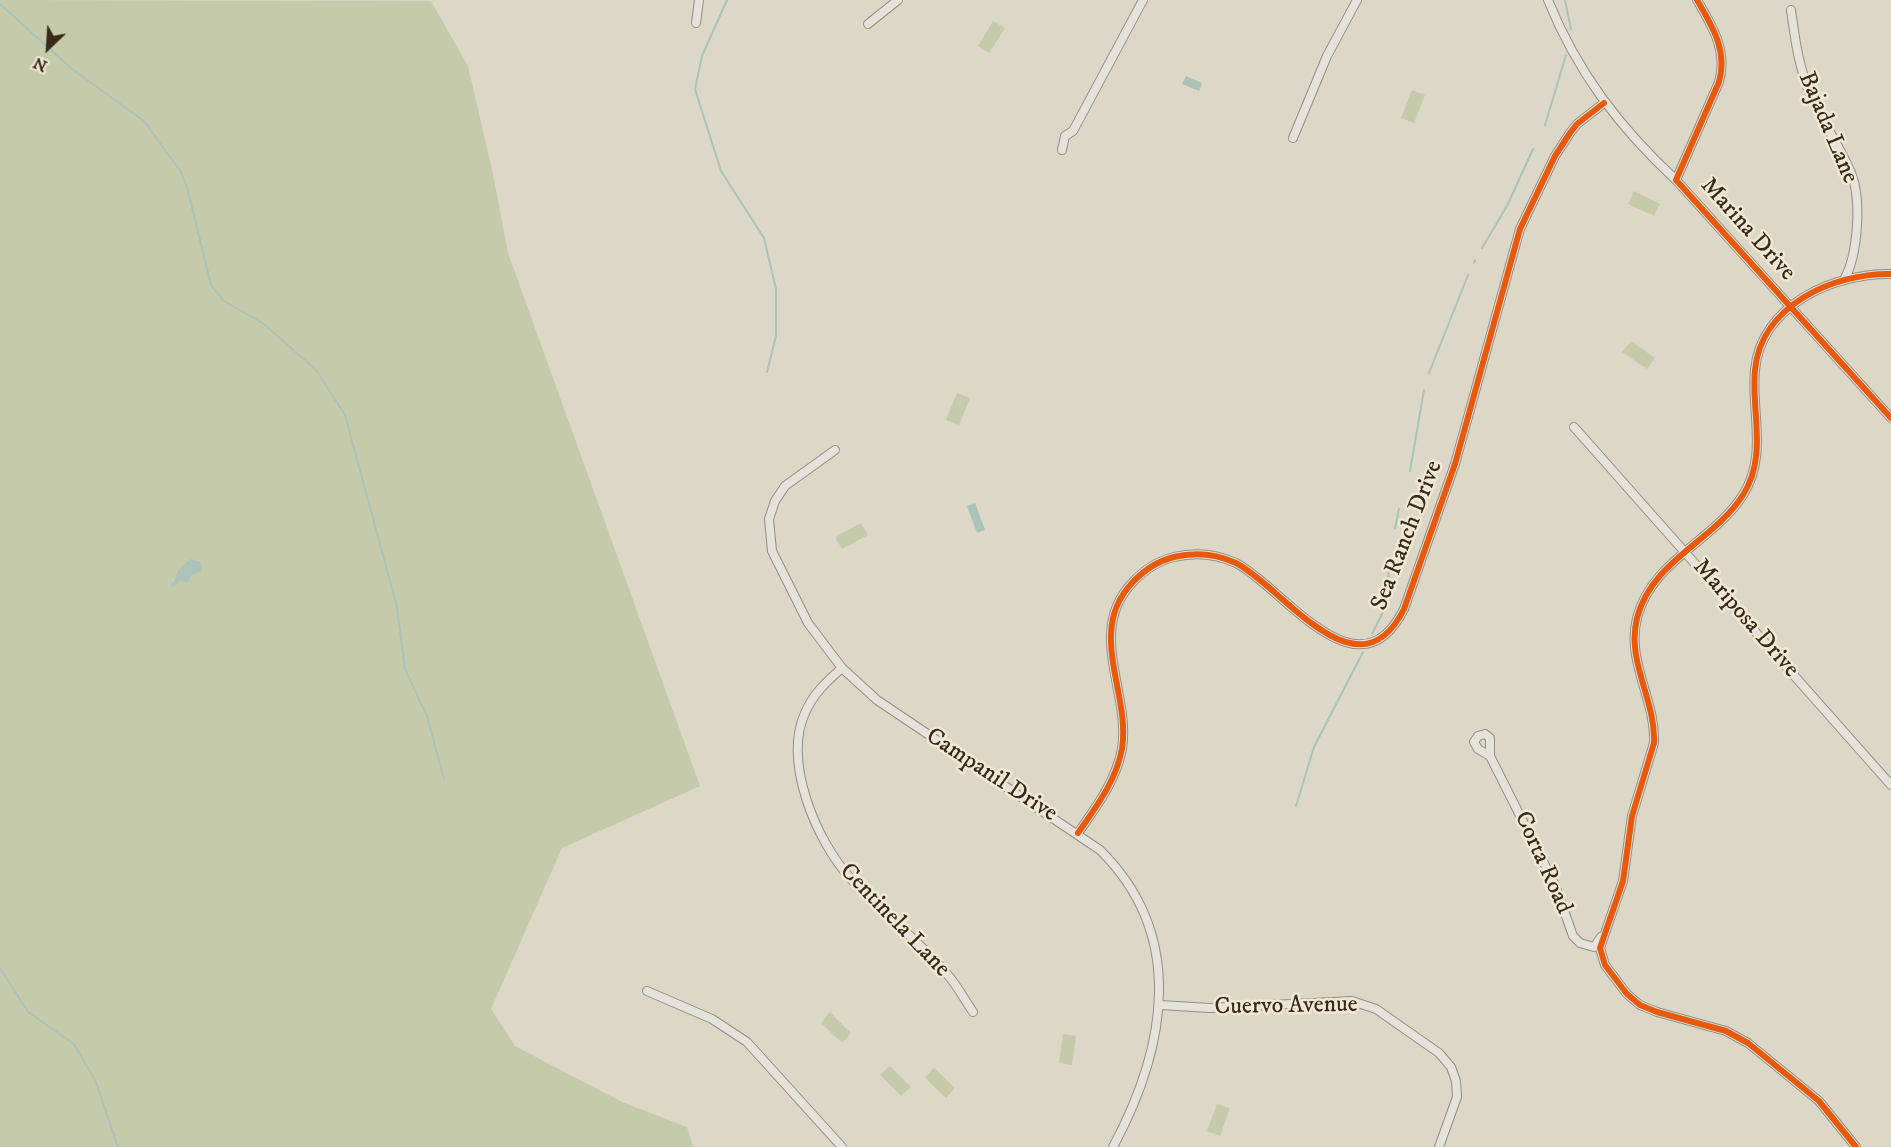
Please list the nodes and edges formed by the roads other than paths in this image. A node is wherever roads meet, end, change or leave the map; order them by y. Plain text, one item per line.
1 (699, 0) edge
2 (898, 0) edge
3 (1143, 0) edge
4 (1357, 0) edge
5 (1548, 0) edge
6 (1697, 0) edge
7 (1791, 10) dead end
8 (696, 23) dead end
9 (868, 24) dead end
10 (1604, 103) junction
11 (1293, 138) dead end
12 (1062, 150) dead end
13 (1676, 180) junction
14 (1891, 274) edge
15 (1844, 280) junction
16 (1790, 305) junction
17 (1891, 418) edge
18 (1574, 427) dead end
19 (835, 450) dead end
20 (1686, 551) junction
21 (842, 668) junction
22 (1490, 756) dead end
23 (1891, 785) edge
24 (1078, 833) junction
25 (1603, 934) junction
26 (648, 991) dead end
27 (1160, 1005) junction
28 (973, 1012) dead end
29 (842, 1147) edge
30 (1113, 1147) edge
31 (1439, 1147) edge
32 (1856, 1147) edge

1 - 8 street
2 - 9 street
3 - 12 street
4 - 11 street
5 - 10 street, Marina Drive
6 - 13 street
7 - 15 street, Bajada Lane
10 - 13 street, Marina Drive
10 - 24 street, Sea Ranch Drive
13 - 16 street, Marina Drive
14 - 15 street
15 - 16 street
16 - 17 street, Marina Drive
16 - 20 street
18 - 20 street, Mariposa Drive
19 - 21 street, Campanil Drive
20 - 23 street, Mariposa Drive
20 - 25 street
21 - 24 street, Campanil Drive
21 - 28 street, Centinela Lane
22 - 25 street, Corta Road
24 - 27 street, Campanil Drive
25 - 32 street
26 - 29 street
27 - 30 street, Campanil Drive
27 - 31 street, Cuervo Avenue

